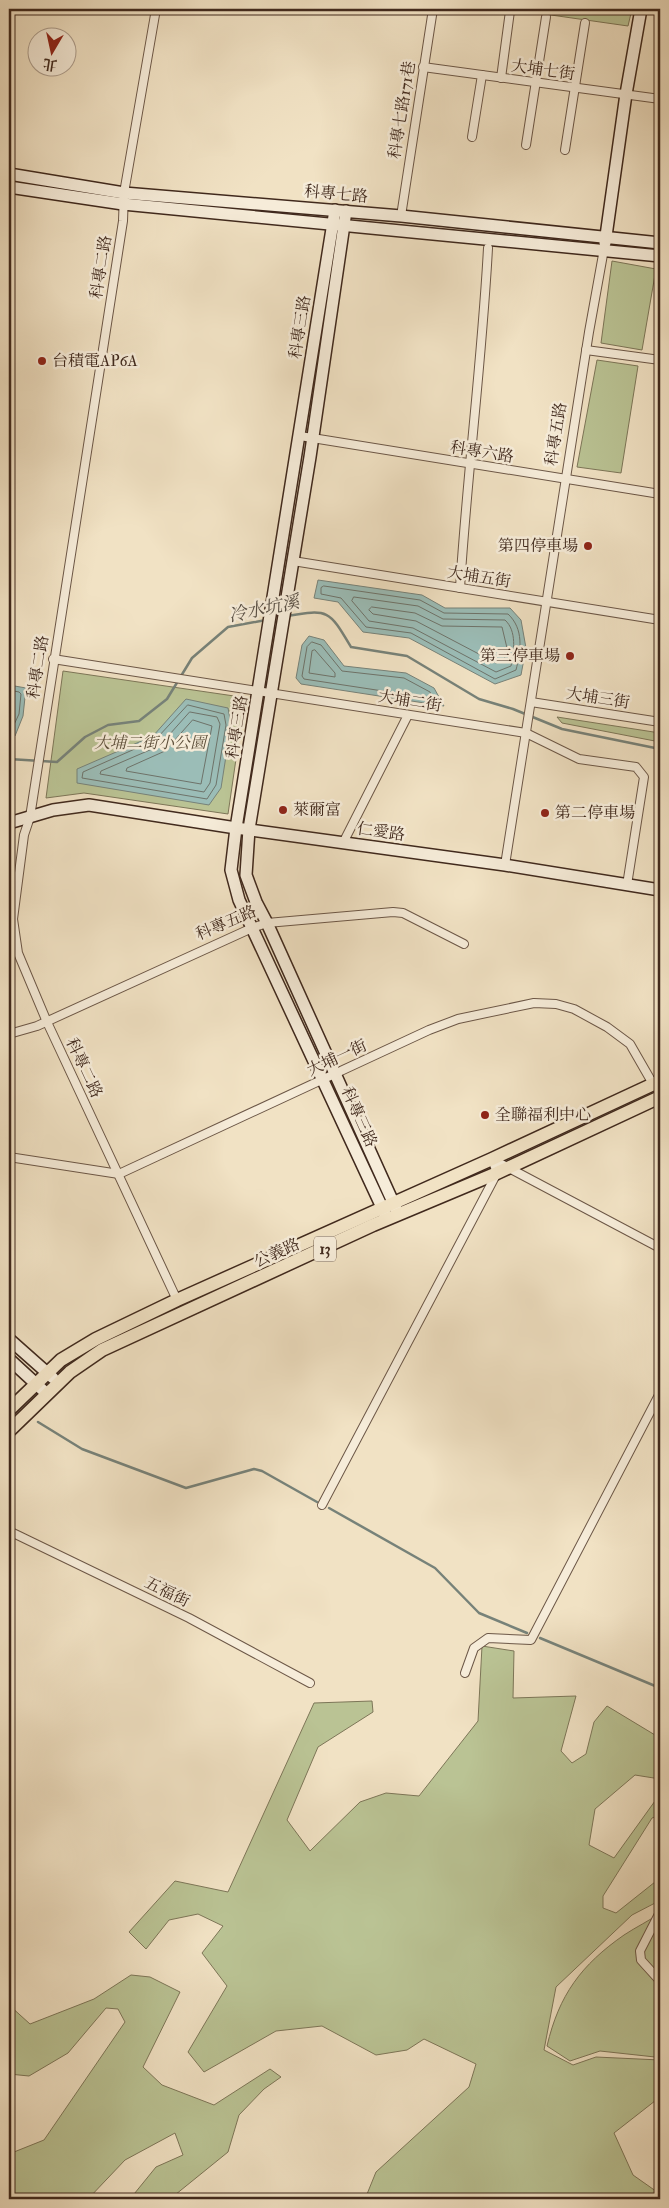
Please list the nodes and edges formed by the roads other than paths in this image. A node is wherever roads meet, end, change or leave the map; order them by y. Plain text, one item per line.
1 (156, 9) edge
2 (433, 9) edge
3 (641, 9) edge
4 (510, 12) dead end
5 (546, 17) dead end
6 (585, 23) dead end
7 (423, 67) junction
8 (482, 75) junction
9 (500, 78) junction
10 (536, 82) junction
11 (574, 88) junction
12 (626, 94) junction
13 (660, 99) edge
14 (472, 137) dead end
15 (526, 145) dead end
16 (565, 150) dead end
17 (9, 174) edge
18 (9, 188) edge
19 (124, 198) junction
20 (341, 210) junction
21 (401, 216) junction
22 (333, 224) junction
23 (345, 225) junction
24 (606, 236) junction
25 (660, 243) edge
26 (488, 248) dead end
27 (604, 249) junction
28 (660, 256) edge
29 (586, 350) junction
30 (660, 360) edge
31 (300, 436) junction
32 (312, 439) junction
33 (469, 464) junction
34 (566, 479) junction
35 (660, 494) edge
36 (293, 561) junction
37 (460, 588) junction
38 (547, 602) junction
39 (660, 620) edge
40 (53, 659) junction
41 (259, 692) junction
42 (272, 694) junction
43 (530, 705) junction
44 (408, 714) junction
45 (660, 722) edge
46 (526, 730) junction
47 (30, 818) junction
48 (9, 822) edge
49 (236, 828) junction
50 (249, 829) junction
51 (343, 843) junction
52 (505, 865) junction
53 (627, 885) junction
54 (660, 890) edge
55 (267, 923) junction
56 (252, 928) junction
57 (464, 944) dead end
58 (47, 1022) junction
59 (9, 1034) edge
60 (329, 1076) junction
61 (657, 1083) edge
62 (660, 1097) edge
63 (9, 1157) edge
64 (492, 1160) junction
65 (502, 1171) junction
66 (119, 1174) junction
67 (390, 1211) junction
68 (322, 1233) junction
69 (660, 1248) edge
70 (311, 1256) junction
71 (177, 1300) junction
72 (9, 1339) edge
73 (9, 1358) edge
74 (48, 1373) junction
75 (57, 1383) junction
76 (37, 1384) junction
77 (660, 1392) edge
78 (47, 1394) junction
79 (9, 1410) edge
80 (9, 1430) edge
81 (322, 1505) dead end
82 (9, 1531) edge
83 (464, 1673) dead end
84 (310, 1683) dead end
85 (660, 1912) edge
86 (660, 1981) edge

1 - 19 street, 科專二路
2 - 7 street, 科專七路171巷
3 - 12 street, 科專五路
4 - 9 street
5 - 10 street
6 - 11 street
7 - 8 street, 大埔七街
7 - 21 street, 科專七路171巷
8 - 9 street, 大埔七街
8 - 14 street
9 - 10 street, 大埔七街
10 - 11 street, 大埔七街
10 - 15 street
11 - 12 street, 大埔七街
11 - 16 street
12 - 13 street, 大埔七街
12 - 24 street, 科專五路
17 - 19 street, 科專七路
18 - 19 street, 科專七路
19 - 20 street, 科專七路
19 - 22 street, 科專七路
19 - 40 street, 科專二路
20 - 21 street, 科專七路
20 - 22 street, 科專三路
20 - 23 street, 科專三路
21 - 24 street, 科專七路
22 - 23 street, 科專七路
22 - 31 street, 科專三路
23 - 27 street, 科專七路
23 - 32 street, 科專三路
24 - 25 street, 科專七路
24 - 27 street, 科專五路
26 - 33 street
27 - 28 street, 科專七路
27 - 29 street, 科專五路
29 - 30 street
29 - 34 street, 科專五路
31 - 32 street, 科專六路
31 - 41 street, 科專三路
32 - 33 street, 科專六路
32 - 36 street, 科專三路
33 - 34 street, 科專六路
33 - 37 street
34 - 35 street, 科專六路
34 - 38 street, 科專五路
36 - 37 street, 大埔五街
36 - 42 street, 科專三路
37 - 38 street, 大埔五街
38 - 39 street, 大埔五街
38 - 43 street, 科專五路
40 - 41 street, 大埔二街
40 - 47 street, 科專二路
41 - 42 street, 大埔二街
41 - 49 street, 科專三路
42 - 44 street, 大埔二街
42 - 50 street, 科專三路
43 - 45 street, 大埔三街
43 - 46 street, 科專五路
44 - 46 street, 大埔二街
44 - 51 street
46 - 52 street, 科專五路
46 - 53 street, 大埔二街
47 - 48 street, 仁愛路
47 - 49 street, 仁愛路
47 - 58 street, 科專二路
49 - 50 street, 仁愛路
49 - 56 street, 科專三路
50 - 51 street, 仁愛路
50 - 55 street, 科專三路
51 - 52 street, 仁愛路
52 - 53 street, 仁愛路
53 - 54 street, 仁愛路
55 - 56 street, 科專五路
55 - 57 street, 科專五路
55 - 60 street, 科專三路
56 - 58 street, 科專五路
56 - 60 street, 科專三路
58 - 59 street, 科專五路
58 - 66 street, 科專二路
60 - 61 street, 大埔一街
60 - 66 street, 大埔一街
60 - 67 street, 科專三路
61 - 64 main road, 公義路 / 13
62 - 65 main road, 公義路 / 13
63 - 66 street
64 - 65 street
64 - 65 street
64 - 67 main road, 公義路 / 13
65 - 67 main road, 公義路 / 13
65 - 69 street
65 - 81 street
66 - 71 street, 科專二路
67 - 68 main road, 公義路 / 13
67 - 70 main road, 公義路 / 13
68 - 70 street
68 - 71 main road, 公義路 / 13
70 - 75 main road, 公義路 / 13
71 - 74 main road, 公義路 / 13
72 - 74 street
73 - 76 street
74 - 75 street
74 - 76 main road, 公義路 / 13
75 - 78 main road, 公義路 / 13
76 - 78 street
76 - 79 main road, 公義路 / 13
77 - 83 street
78 - 80 main road, 公義路 / 13
82 - 84 street, 五福街
85 - 86 street

